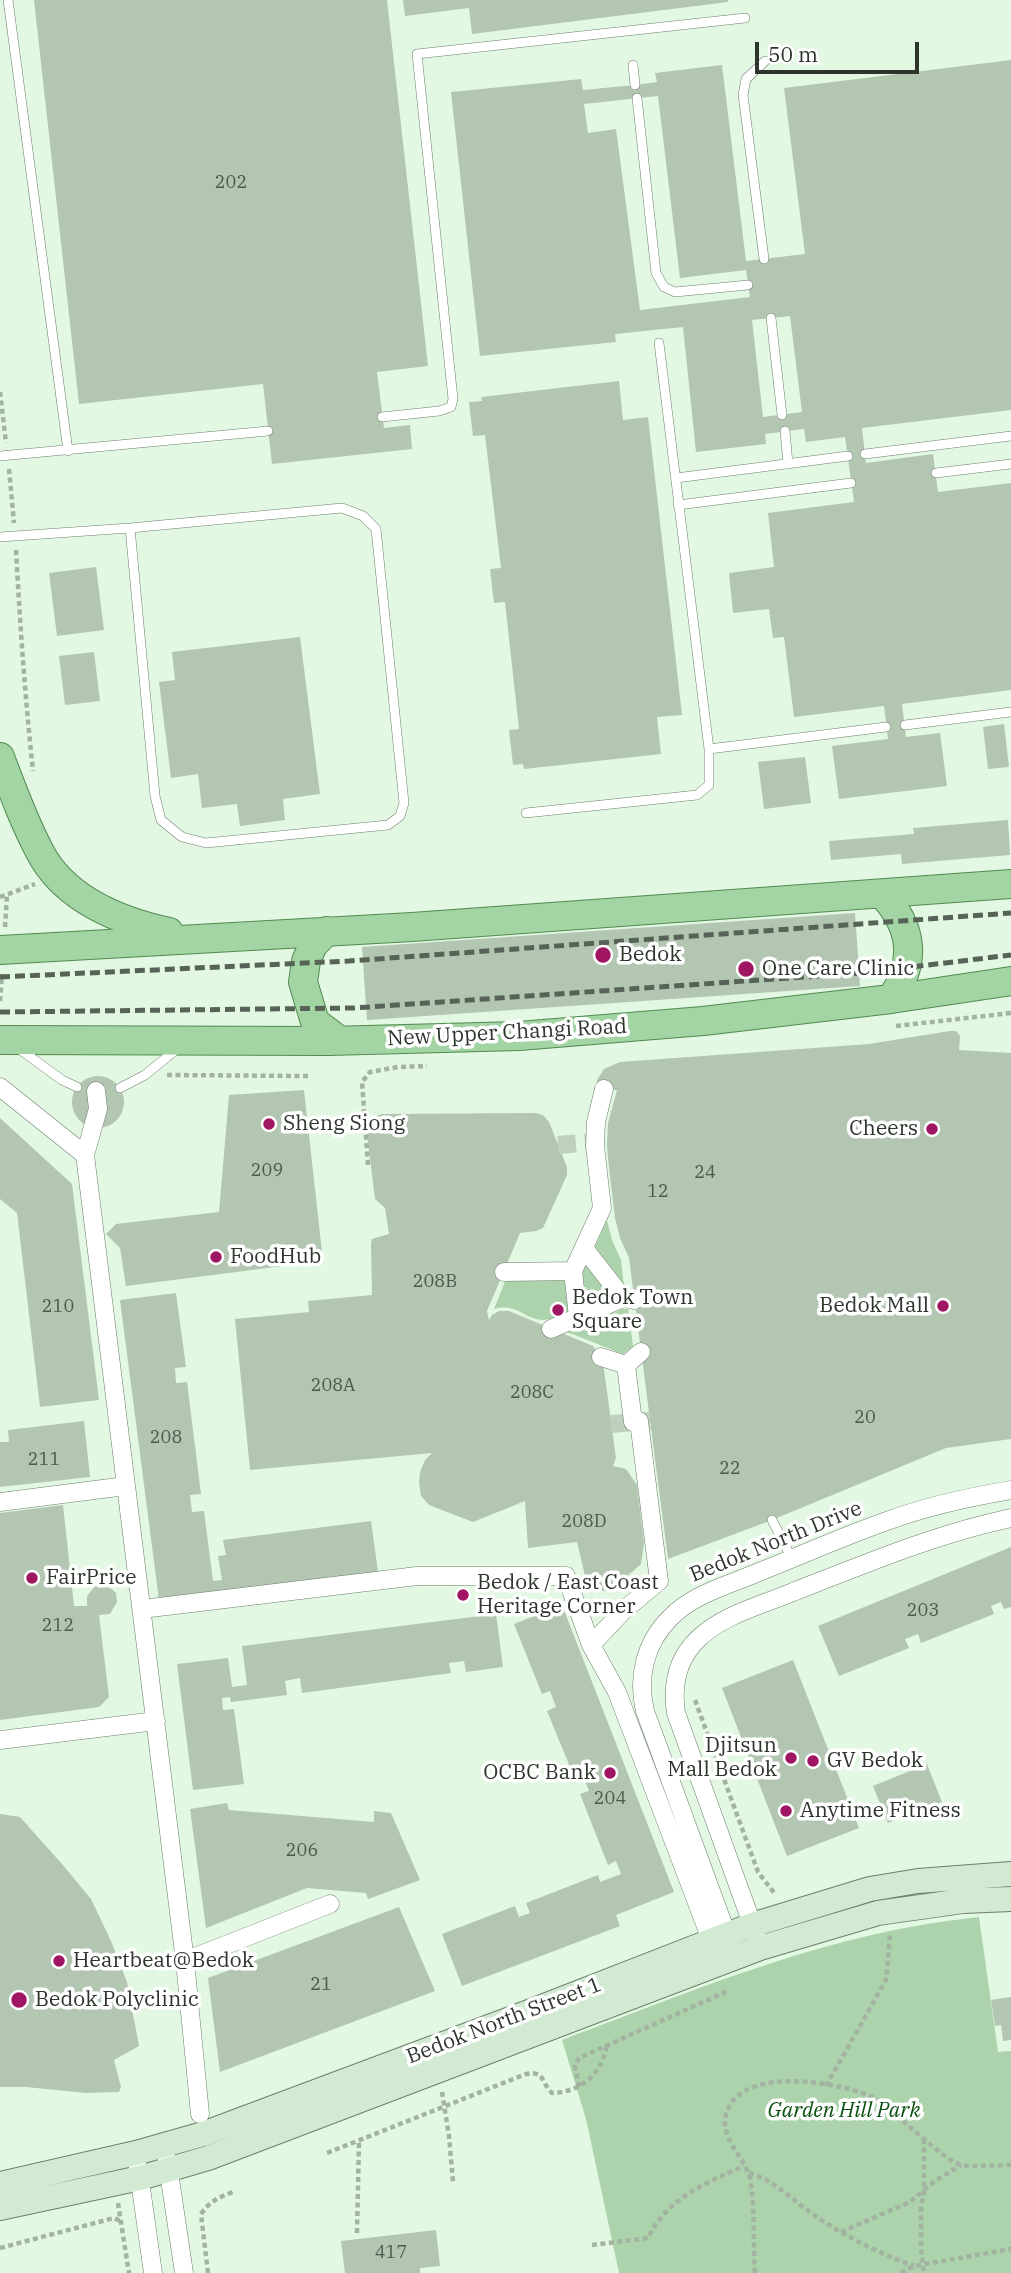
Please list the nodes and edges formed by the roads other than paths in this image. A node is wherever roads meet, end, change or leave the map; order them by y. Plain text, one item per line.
1 (8, 0) edge
2 (745, 18) dead end
3 (765, 61) dead end
4 (633, 65) dead end
5 (635, 85) dead end
6 (637, 98) dead end
7 (764, 259) dead end
8 (748, 285) dead end
9 (771, 318) dead end
10 (659, 343) dead end
11 (782, 415) dead end
12 (382, 416) dead end
13 (268, 431) dead end
14 (785, 432) dead end
15 (1011, 436) edge
16 (68, 451) junction
17 (865, 454) dead end
18 (4, 456) edge
19 (848, 456) dead end
20 (788, 464) junction
21 (1011, 464) edge
22 (936, 473) dead end
23 (676, 478) junction
24 (851, 483) dead end
25 (678, 505) junction
26 (130, 528) junction
27 (0, 537) edge
28 (1011, 712) edge
29 (905, 725) dead end
30 (887, 727) dead end
31 (709, 749) junction
32 (0, 757) edge
33 (526, 813) dead end
34 (1011, 884) edge
35 (882, 894) junction
36 (327, 931) junction
37 (200, 939) junction
38 (0, 950) edge
39 (1011, 981) edge
40 (892, 1013) junction
41 (2, 1040) edge
42 (340, 1041) junction
43 (188, 1042) junction
44 (0, 1087) edge
45 (77, 1087) dead end
46 (120, 1088) dead end
47 (604, 1089) dead end
48 (96, 1091) dead end
49 (85, 1155) junction
50 (584, 1248) junction
51 (573, 1271) junction
52 (504, 1272) dead end
53 (578, 1317) junction
54 (551, 1329) dead end
55 (641, 1352) dead end
56 (601, 1357) dead end
57 (626, 1365) junction
58 (126, 1486) junction
59 (1011, 1490) edge
60 (0, 1502) edge
61 (1011, 1518) edge
62 (772, 1520) dead end
63 (792, 1559) junction
64 (142, 1609) junction
65 (591, 1645) junction
66 (156, 1721) junction
67 (0, 1740) edge
68 (1011, 1874) edge
69 (1011, 1899) edge
70 (330, 1904) dead end
71 (756, 1936) junction
72 (723, 1940) junction
73 (185, 1961) junction
74 (200, 2114) dead end
75 (165, 2146) junction
76 (138, 2166) junction
77 (169, 2170) junction
78 (0, 2184) edge
79 (0, 2208) edge
80 (153, 2273) edge
81 (184, 2273) edge

1 - 16 lane
2 - 12 lane
3 - 7 lane
4 - 5 lane
6 - 8 lane
9 - 11 lane
10 - 23 lane
13 - 16 lane
14 - 20 lane
15 - 17 lane
16 - 18 lane
19 - 20 lane
20 - 23 lane
21 - 22 lane
23 - 25 lane
24 - 25 lane
25 - 31 lane
26 - 26 lane
26 - 27 lane
28 - 29 lane
30 - 31 lane
31 - 33 lane
32 - 37 main road
34 - 35 main road
35 - 36 main road
35 - 40 main road
36 - 37 main road
36 - 42 main road
37 - 38 main road
39 - 40 main road, New Upper Changi Road
40 - 42 main road, New Upper Changi Road
41 - 43 main road, New Upper Changi Road
41 - 45 lane
42 - 43 main road, New Upper Changi Road
43 - 46 lane
44 - 49 street
47 - 50 street
48 - 49 street
49 - 58 street
50 - 51 street
50 - 53 street
51 - 52 street
51 - 53 street
53 - 54 street
55 - 57 street
56 - 57 street
57 - 65 street
58 - 60 street
58 - 64 street
59 - 63 street, Bedok North Drive
61 - 71 street
62 - 63 lane
63 - 72 street, Bedok North Drive
64 - 65 street
64 - 66 street
65 - 72 street
66 - 67 street
66 - 73 street
68 - 71 street, Bedok North Street 1
69 - 71 street, Bedok North Street 1
70 - 73 street
71 - 72 street, Bedok North Street 1
72 - 75 street, Bedok North Street 1
72 - 77 street, Bedok North Street 1
73 - 74 street
75 - 76 street, Bedok North Street 1
75 - 77 street
76 - 77 street, Bedok North Street 1
76 - 78 street, Bedok North Street 1
76 - 79 street, Bedok North Street 1
76 - 80 street
77 - 81 street

